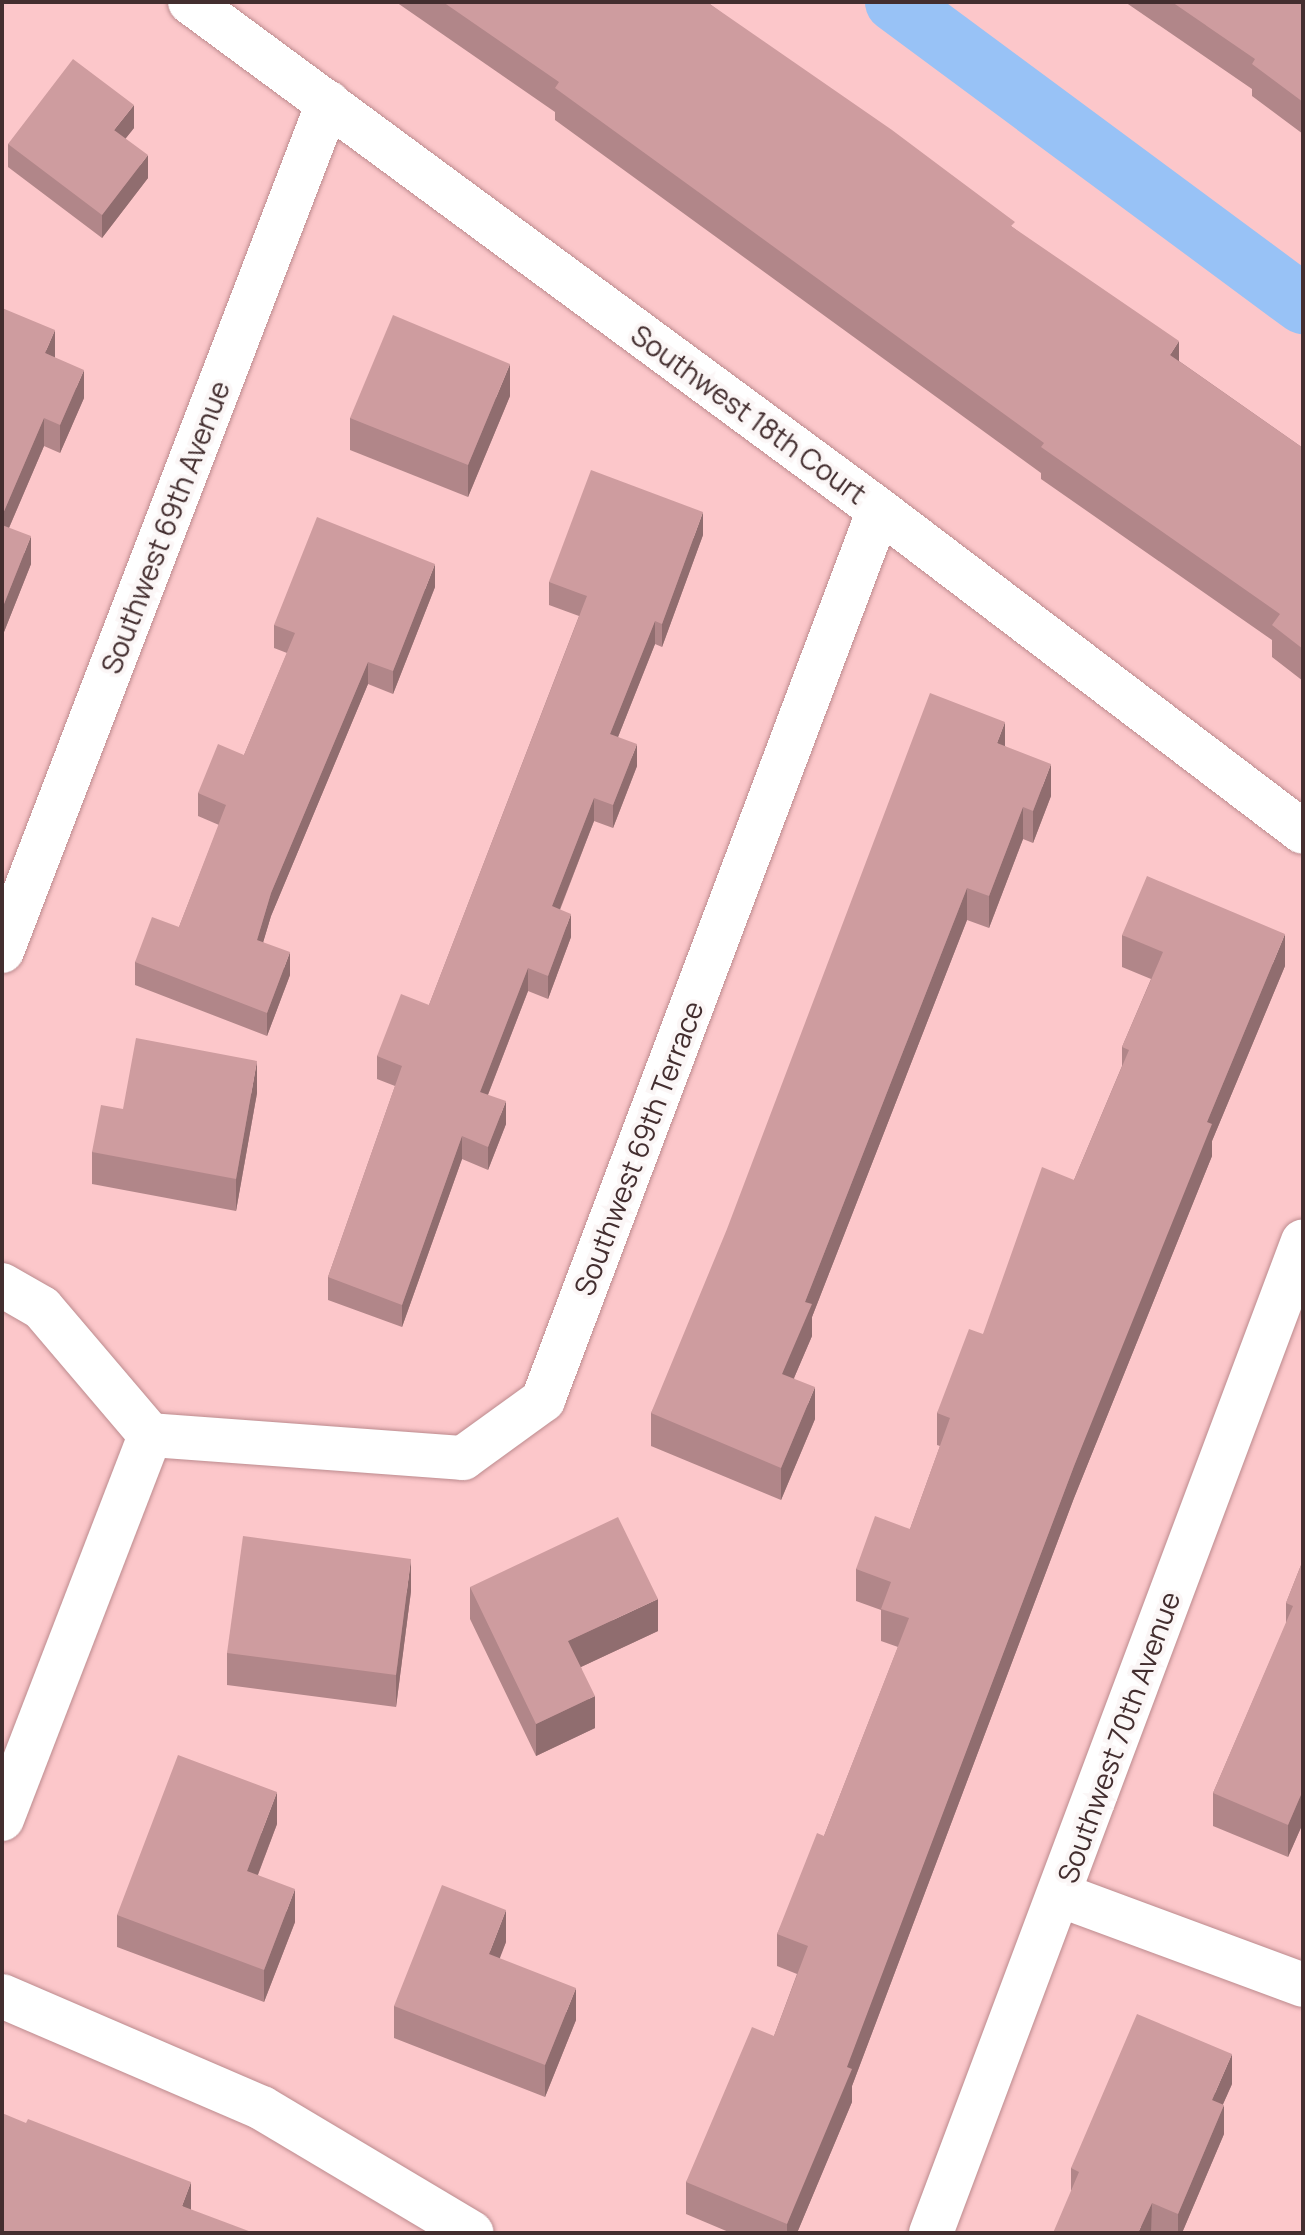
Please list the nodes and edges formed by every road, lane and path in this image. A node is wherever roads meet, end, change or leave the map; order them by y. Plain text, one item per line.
1 (190, 2) edge
2 (328, 103) junction
3 (879, 510) junction
4 (1303, 832) edge
5 (2, 951) edge
6 (1303, 1241) edge
7 (2, 1285) edge
8 (150, 1435) junction
9 (2, 1819) edge
10 (1060, 1895) junction
11 (1303, 1985) edge
12 (2, 1996) edge
13 (472, 2233) edge
14 (931, 2233) edge

1 - 2 street, Southwest 18th Court
2 - 3 street, Southwest 18th Court
2 - 5 street, Southwest 69th Avenue
3 - 4 street, Southwest 18th Court
3 - 8 street, Southwest 69th Terrace
6 - 10 street, Southwest 70th Avenue
7 - 8 street
8 - 9 street
10 - 11 street
10 - 14 street, Southwest 70th Avenue
12 - 13 street

